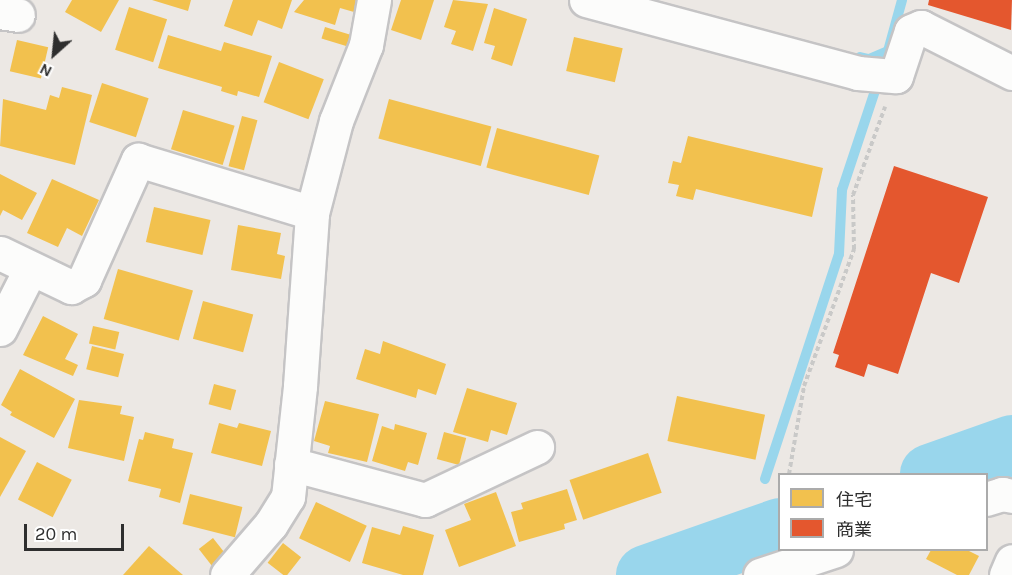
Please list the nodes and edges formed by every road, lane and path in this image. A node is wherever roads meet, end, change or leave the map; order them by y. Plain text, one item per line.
1 (374, 0) edge
2 (586, 0) edge
3 (1012, 73) edge
4 (896, 76) junction
5 (312, 213) junction
6 (0, 253) edge
7 (32, 268) junction
8 (0, 329) edge
9 (537, 447) dead end
10 (291, 464) junction
11 (789, 473) edge
12 (1012, 496) edge
13 (988, 499) edge
14 (830, 551) edge
15 (1012, 561) edge
16 (227, 575) edge
17 (760, 575) edge
18 (1006, 575) edge

1 - 5 street
2 - 4 street
3 - 4 street
4 - 11 path
5 - 7 street
5 - 10 street
6 - 7 street
7 - 8 street
9 - 10 street
10 - 16 street
12 - 13 street
14 - 17 street
15 - 18 street

